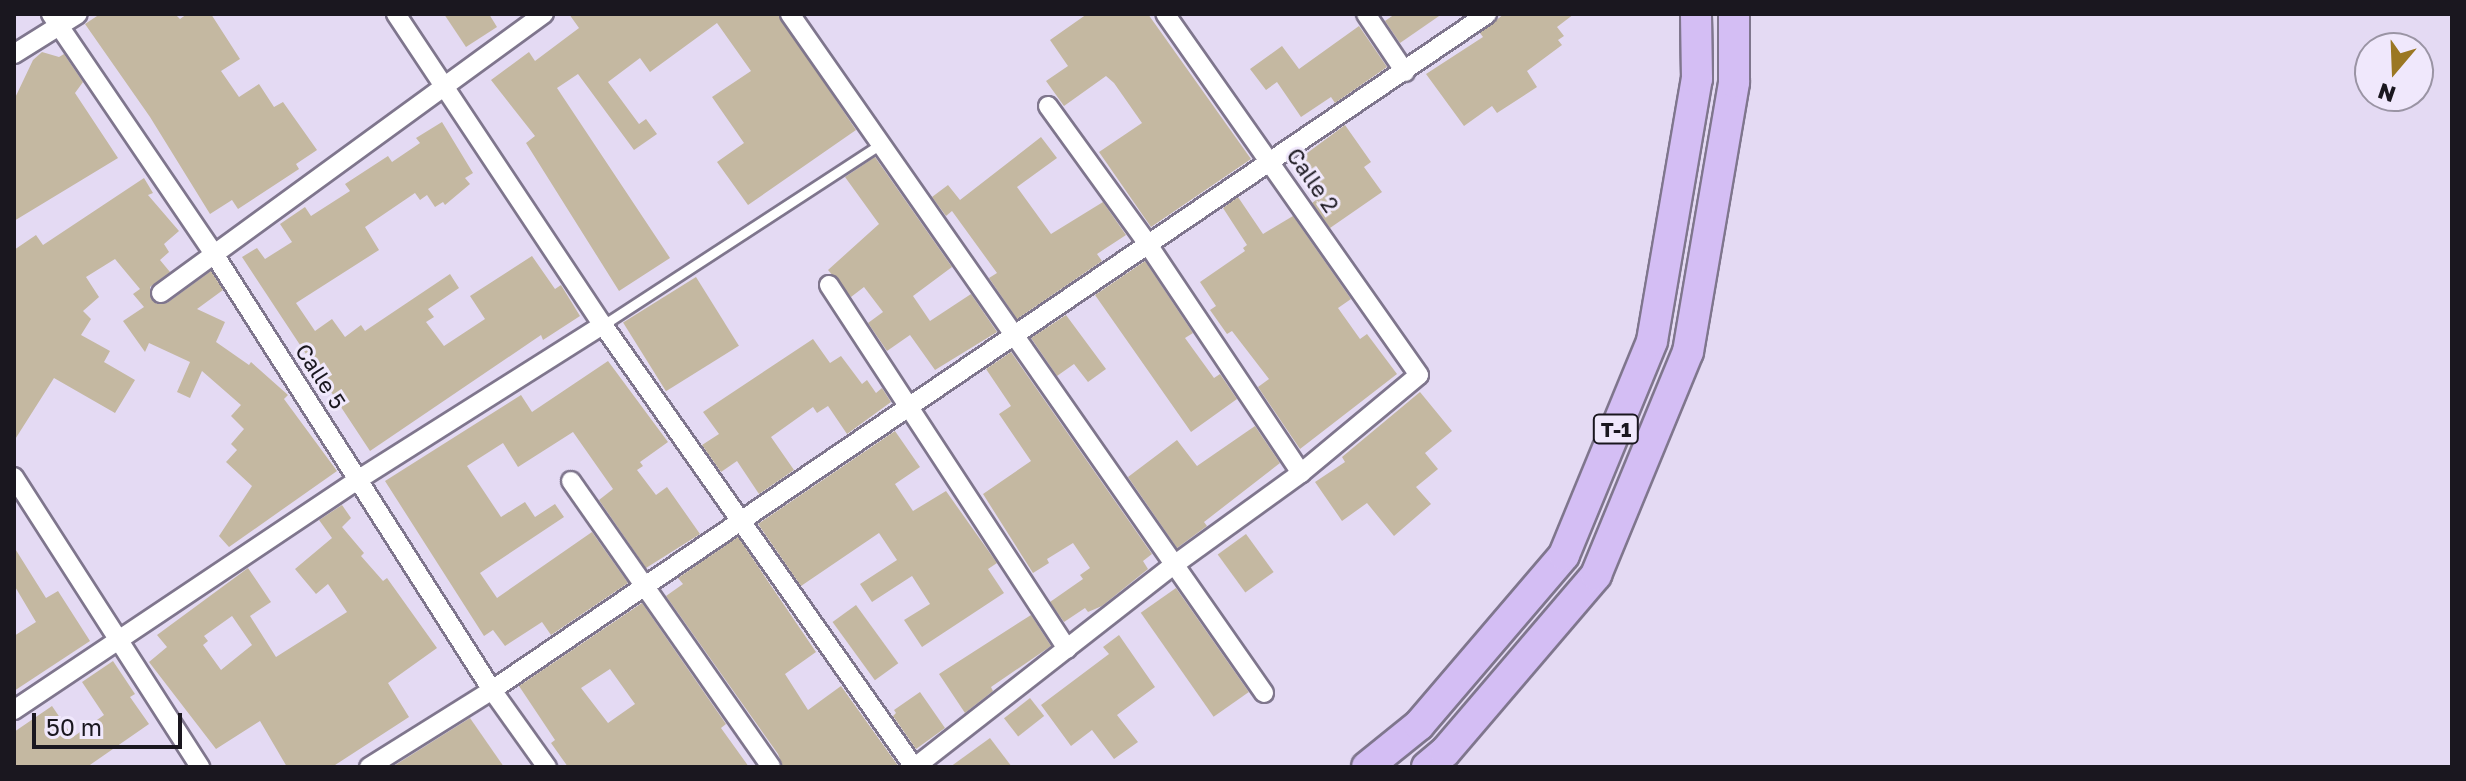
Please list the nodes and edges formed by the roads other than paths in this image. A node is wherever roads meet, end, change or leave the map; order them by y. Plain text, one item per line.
1 (78, 14) edge
2 (396, 14) edge
3 (544, 14) edge
4 (790, 14) edge
5 (1165, 14) edge
6 (1366, 14) edge
7 (1487, 14) edge
8 (1696, 14) edge
9 (1734, 14) edge
10 (55, 20) edge
11 (14, 54) edge
12 (1405, 72) junction
13 (443, 87) junction
14 (1048, 106) dead end
15 (881, 144) junction
16 (1270, 159) junction
17 (1147, 243) junction
18 (214, 254) junction
19 (829, 285) dead end
20 (161, 293) dead end
21 (603, 325) junction
22 (1014, 334) junction
23 (908, 406) junction
24 (1301, 473) junction
25 (14, 477) edge
26 (359, 479) junction
27 (571, 481) dead end
28 (741, 520) junction
29 (1174, 565) junction
30 (644, 586) junction
31 (118, 639) junction
32 (1067, 649) junction
33 (492, 690) junction
34 (1264, 693) dead end
35 (14, 710) edge
36 (200, 767) edge
37 (369, 767) edge
38 (547, 767) edge
39 (771, 767) edge
40 (914, 767) edge
41 (1367, 767) edge
42 (1427, 767) edge

1 - 10 street
2 - 13 street
3 - 13 street
4 - 15 street
5 - 16 street, Calle 2
6 - 12 street
7 - 12 street
8 - 41 highway, T-1
9 - 42 highway, T-1
10 - 11 street
10 - 18 street, Calle 5
12 - 16 street
13 - 18 street
13 - 21 street
14 - 17 street
15 - 21 lane
15 - 22 street
16 - 17 street
16 - 24 street, Calle 2
17 - 22 street
17 - 24 street
18 - 20 street
18 - 26 street, Calle 5
19 - 23 street
21 - 26 street
21 - 28 street
22 - 23 street
22 - 29 street
23 - 28 street
23 - 32 street
24 - 29 street
25 - 31 street
26 - 31 street
26 - 33 street, Calle 5
27 - 30 street
28 - 30 street
28 - 40 street
29 - 32 street
29 - 34 street
30 - 33 street
30 - 39 street
31 - 35 street
31 - 36 street
32 - 40 street
33 - 37 street
33 - 38 street, Calle 5

